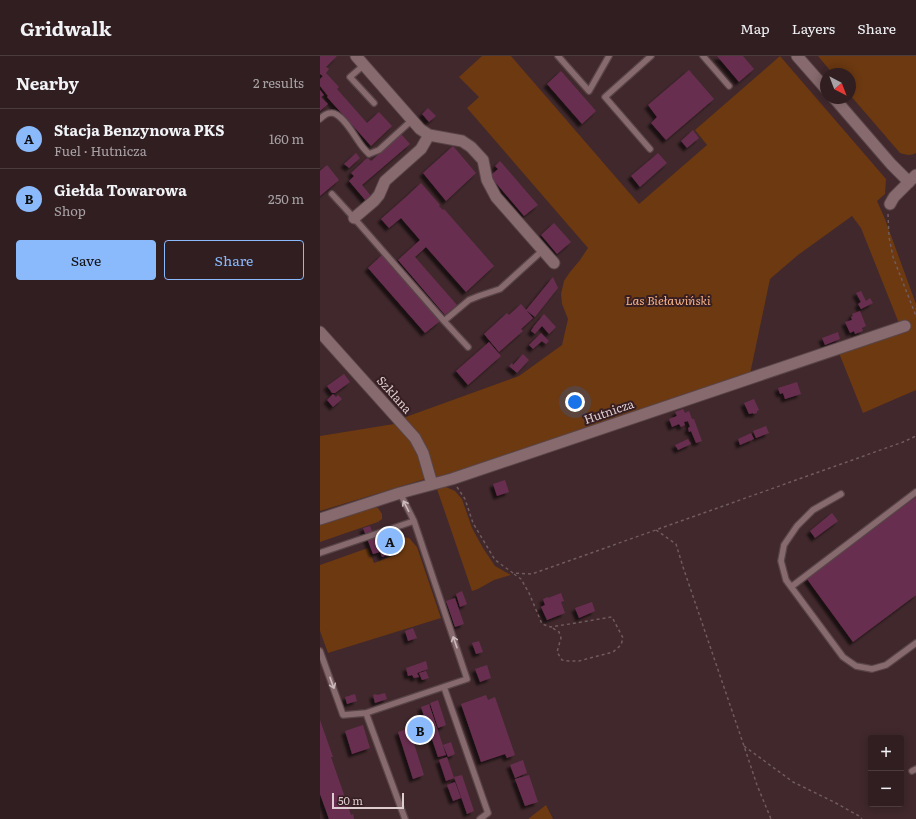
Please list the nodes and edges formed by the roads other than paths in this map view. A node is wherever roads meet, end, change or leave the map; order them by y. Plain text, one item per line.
1 (356, 56) edge
2 (558, 56) edge
3 (609, 56) edge
4 (651, 56) edge
5 (703, 56) edge
6 (797, 56) edge
7 (364, 65) junction
8 (820, 82) edge
9 (729, 86) dead end
10 (374, 103) dead end
11 (839, 104) edge
12 (320, 119) edge
13 (412, 120) junction
14 (429, 135) junction
15 (650, 149) dead end
16 (913, 178) edge
17 (332, 194) dead end
18 (890, 204) road end
19 (354, 218) junction
20 (543, 250) junction
21 (554, 262) dead end
22 (444, 322) junction
23 (905, 326) dead end
24 (320, 332) edge
25 (468, 347) dead end
26 (432, 484) junction
27 (916, 492) edge
28 (400, 493) junction
29 (841, 494) dead end
30 (320, 519) edge
31 (414, 521) junction
32 (320, 554) edge
33 (791, 587) junction
34 (916, 643) edge
35 (320, 651) edge
36 (444, 686) junction
37 (366, 713) junction
38 (405, 819) edge
39 (480, 819) edge

1 - 7 street
2 - 3 lane
4 - 15 lane
5 - 9 lane
6 - 8 street
7 - 10 lane
7 - 13 street
11 - 16 street
12 - 13 lane
13 - 14 street
14 - 19 street
14 - 20 street
16 - 18 street
17 - 19 lane
19 - 22 lane
20 - 21 street
20 - 22 lane
22 - 25 lane
23 - 26 street, Hutnicza
24 - 26 street, Szklana
26 - 28 street, Hutnicza
27 - 33 lane
28 - 30 street, Hutnicza
31 -> 28 lane
29 - 33 lane
31 - 32 lane
36 -> 31 lane
33 - 34 lane
35 -> 37 lane
36 - 37 lane
36 - 39 lane
37 - 38 lane

